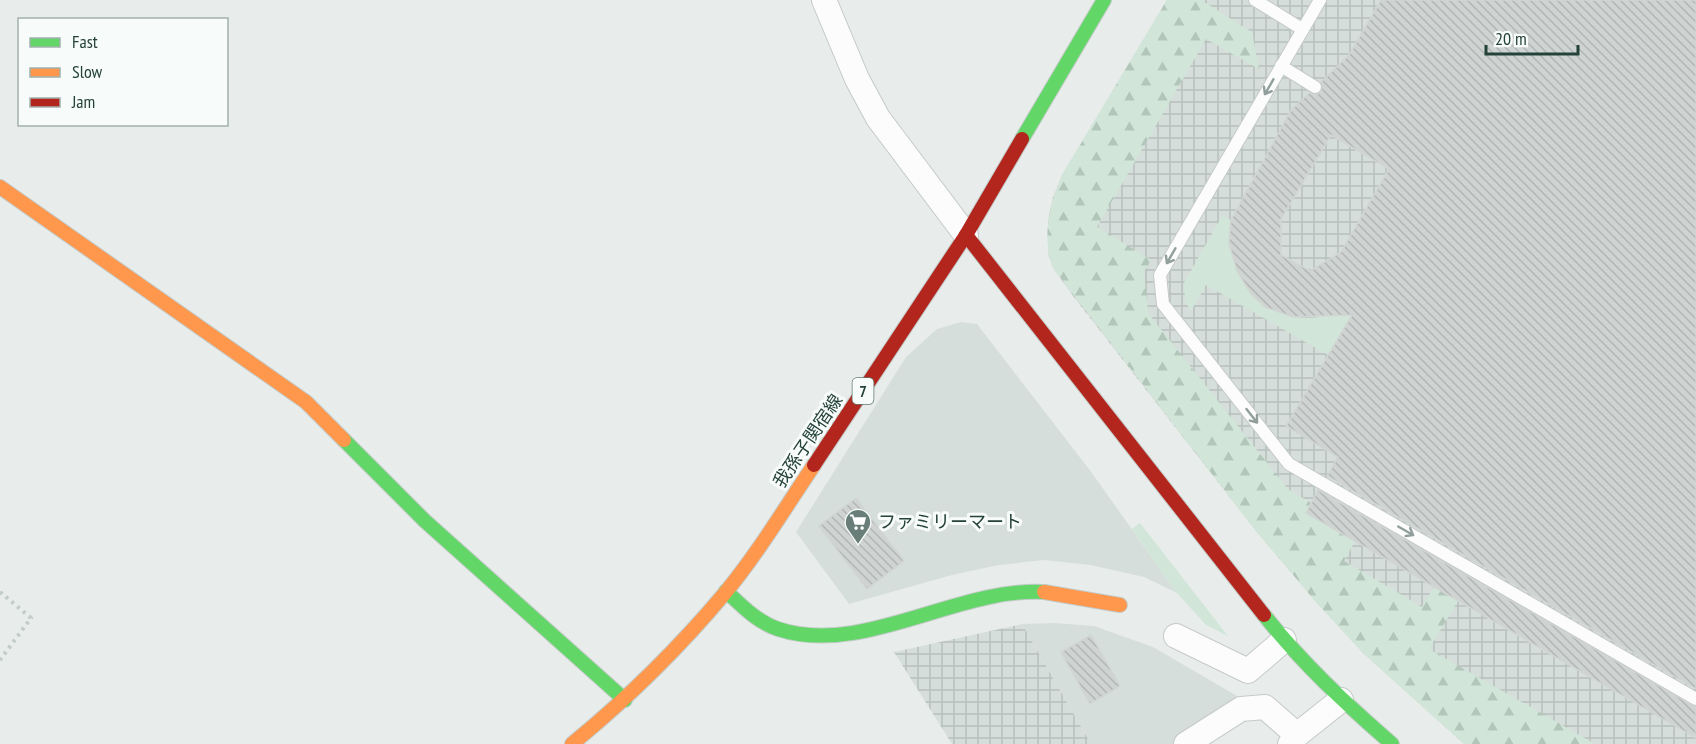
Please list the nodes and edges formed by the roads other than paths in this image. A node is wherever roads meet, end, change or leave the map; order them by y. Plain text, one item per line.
1 (824, 0) edge
2 (1104, 0) edge
3 (1255, 0) edge
4 (1320, 0) edge
5 (1302, 29) junction
6 (1281, 66) junction
7 (1315, 87) dead end
8 (0, 187) edge
9 (966, 235) junction
10 (726, 591) junction
11 (1120, 605) dead end
12 (1176, 636) dead end
13 (1284, 640) junction
14 (1696, 699) edge
15 (625, 700) junction
16 (1341, 700) junction
17 (1294, 739) edge
18 (572, 744) edge
19 (1186, 744) edge
20 (1392, 744) edge

1 - 9 street
2 - 9 street, 我孫子関宿線 / 7
3 - 5 lane
4 - 5 lane
5 - 6 lane
6 - 7 lane
6 -> 14 lane
8 - 15 street
9 - 10 street, 我孫子関宿線 / 7
9 - 13 street
10 - 11 street
10 - 15 street, 我孫子関宿線 / 7
12 - 13 street
13 - 16 street
15 - 18 street, 我孫子関宿線 / 7
16 - 17 street
16 - 20 street
17 - 19 street

